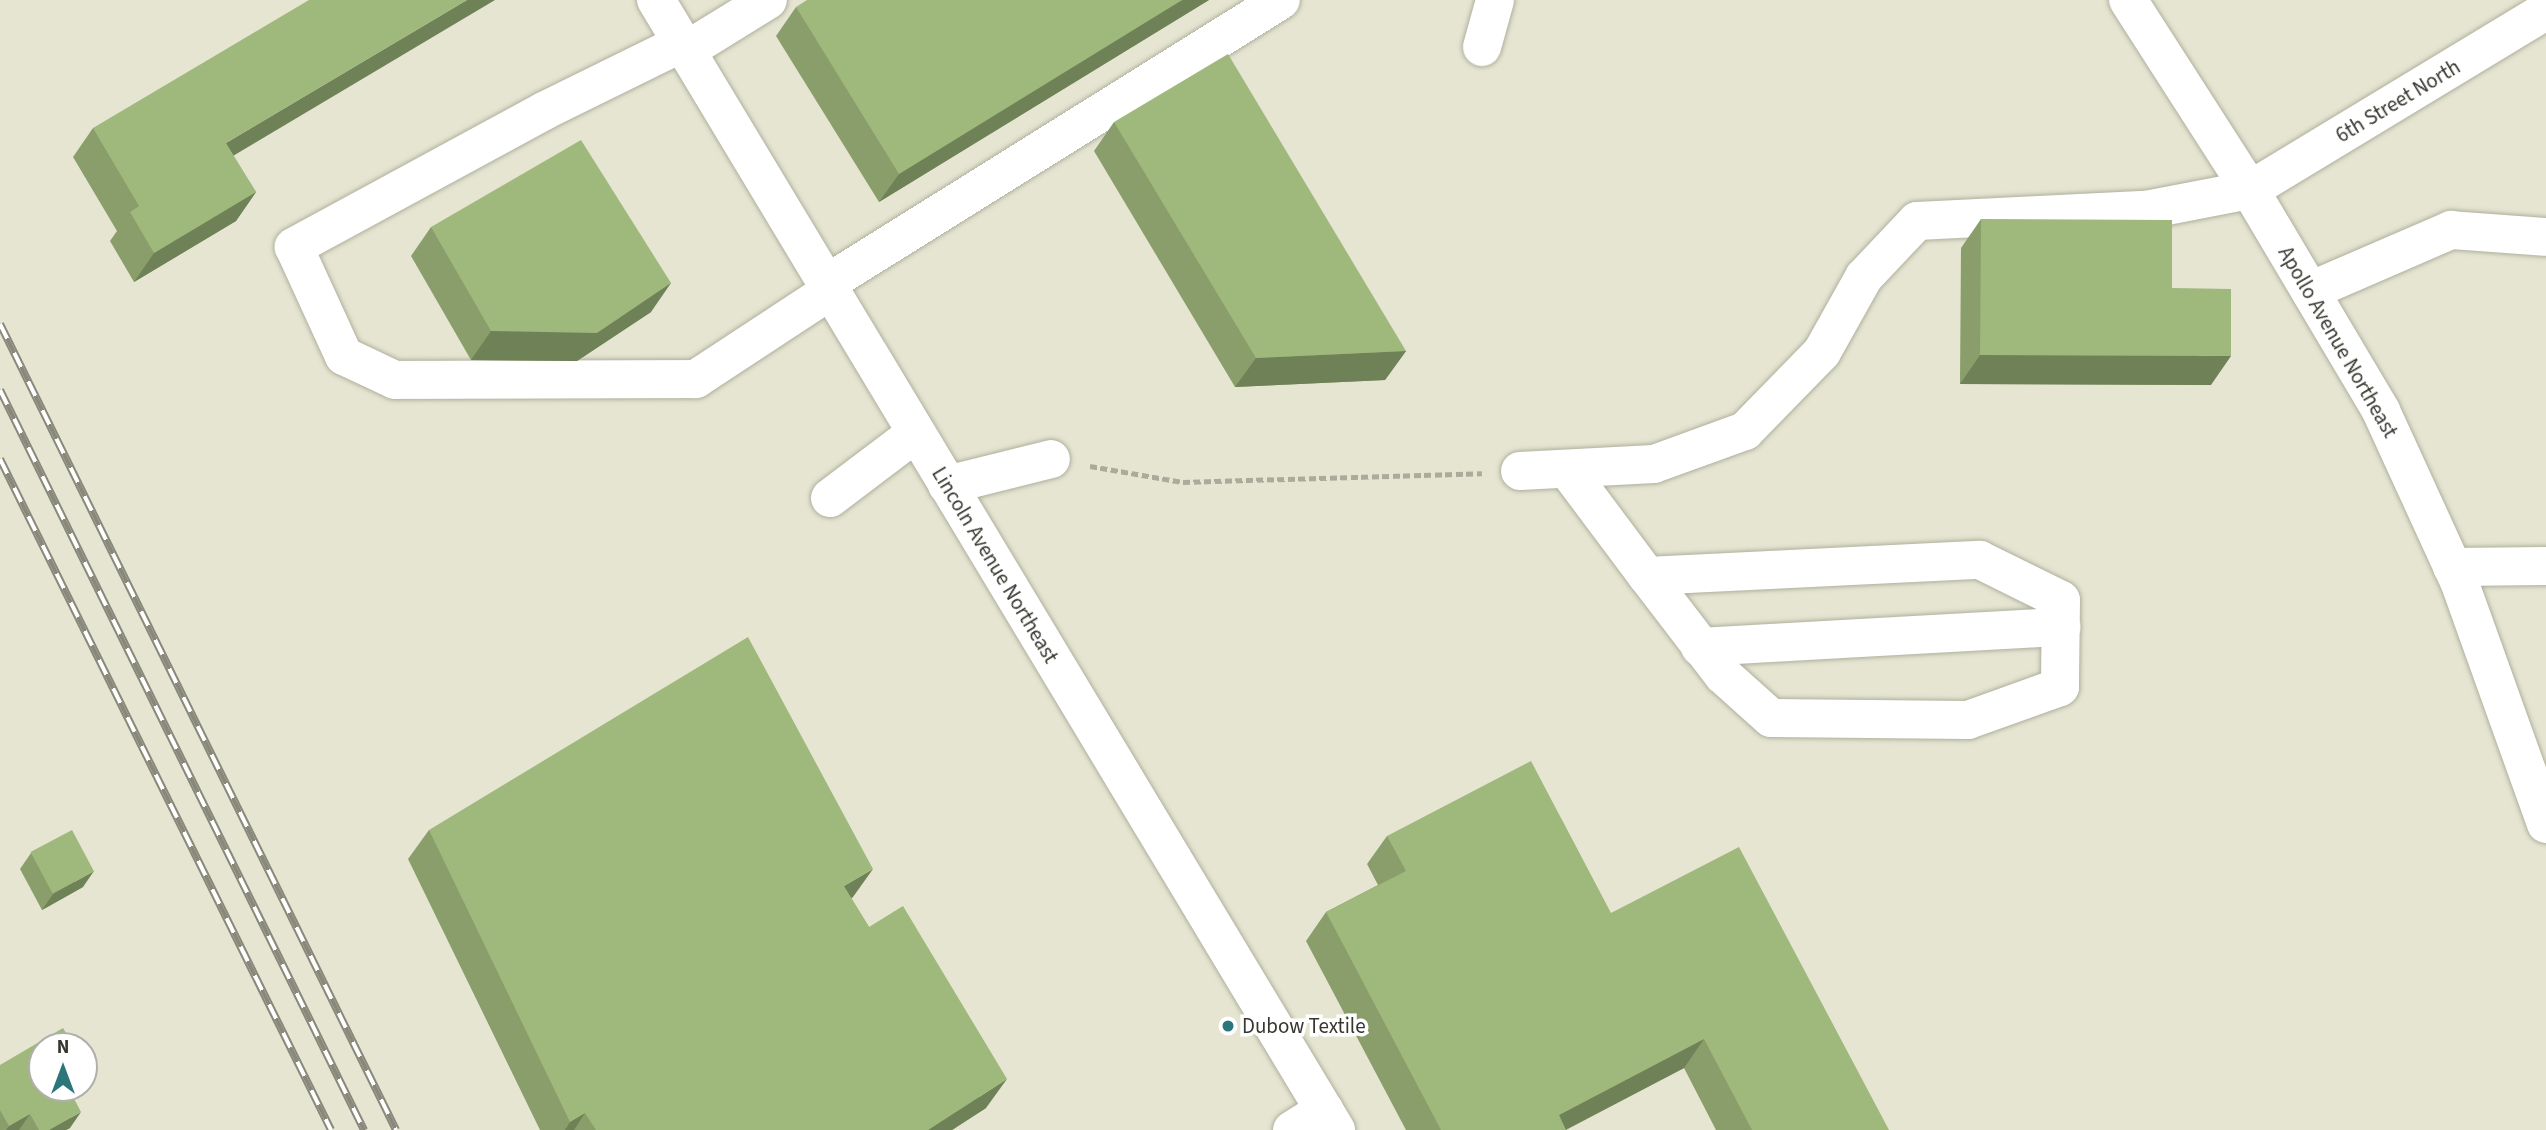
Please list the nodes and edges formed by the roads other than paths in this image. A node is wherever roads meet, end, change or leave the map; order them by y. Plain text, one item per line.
1 (656, 0) edge
2 (768, 0) edge
3 (1281, 0) edge
4 (1494, 0) edge
5 (2128, 0) edge
6 (2546, 11) edge
7 (685, 47) junction
8 (1482, 47) dead end
9 (2250, 190) junction
10 (2546, 237) edge
11 (828, 288) junction
12 (2310, 291) junction
13 (916, 433) junction
14 (1051, 459) road end
15 (1567, 469) junction
16 (1520, 471) road end
17 (947, 485) junction
18 (830, 498) dead end
19 (2546, 566) edge
20 (2452, 567) junction
21 (1647, 576) junction
22 (2060, 627) junction
23 (1700, 647) junction
24 (2546, 824) edge
25 (1330, 1120) edge
26 (1292, 1130) edge

1 - 7 street, Lincoln Avenue Northeast
2 - 7 street
3 - 11 street
4 - 8 street
5 - 9 street, Apollo Avenue Northeast
6 - 9 street, 6th Street North
7 - 11 street, Lincoln Avenue Northeast
7 - 11 street
9 - 12 street, Apollo Avenue Northeast
9 - 15 street
10 - 12 street
11 - 13 street, Lincoln Avenue Northeast
12 - 20 street, Apollo Avenue Northeast
13 - 17 street, Lincoln Avenue Northeast
13 - 18 street
14 - 17 street
15 - 16 street
15 - 21 street
17 - 25 street, Lincoln Avenue Northeast
19 - 20 street
20 - 24 street, Apollo Avenue Northeast
21 - 22 street
21 - 23 street
22 - 23 street
22 - 23 street
25 - 26 street

